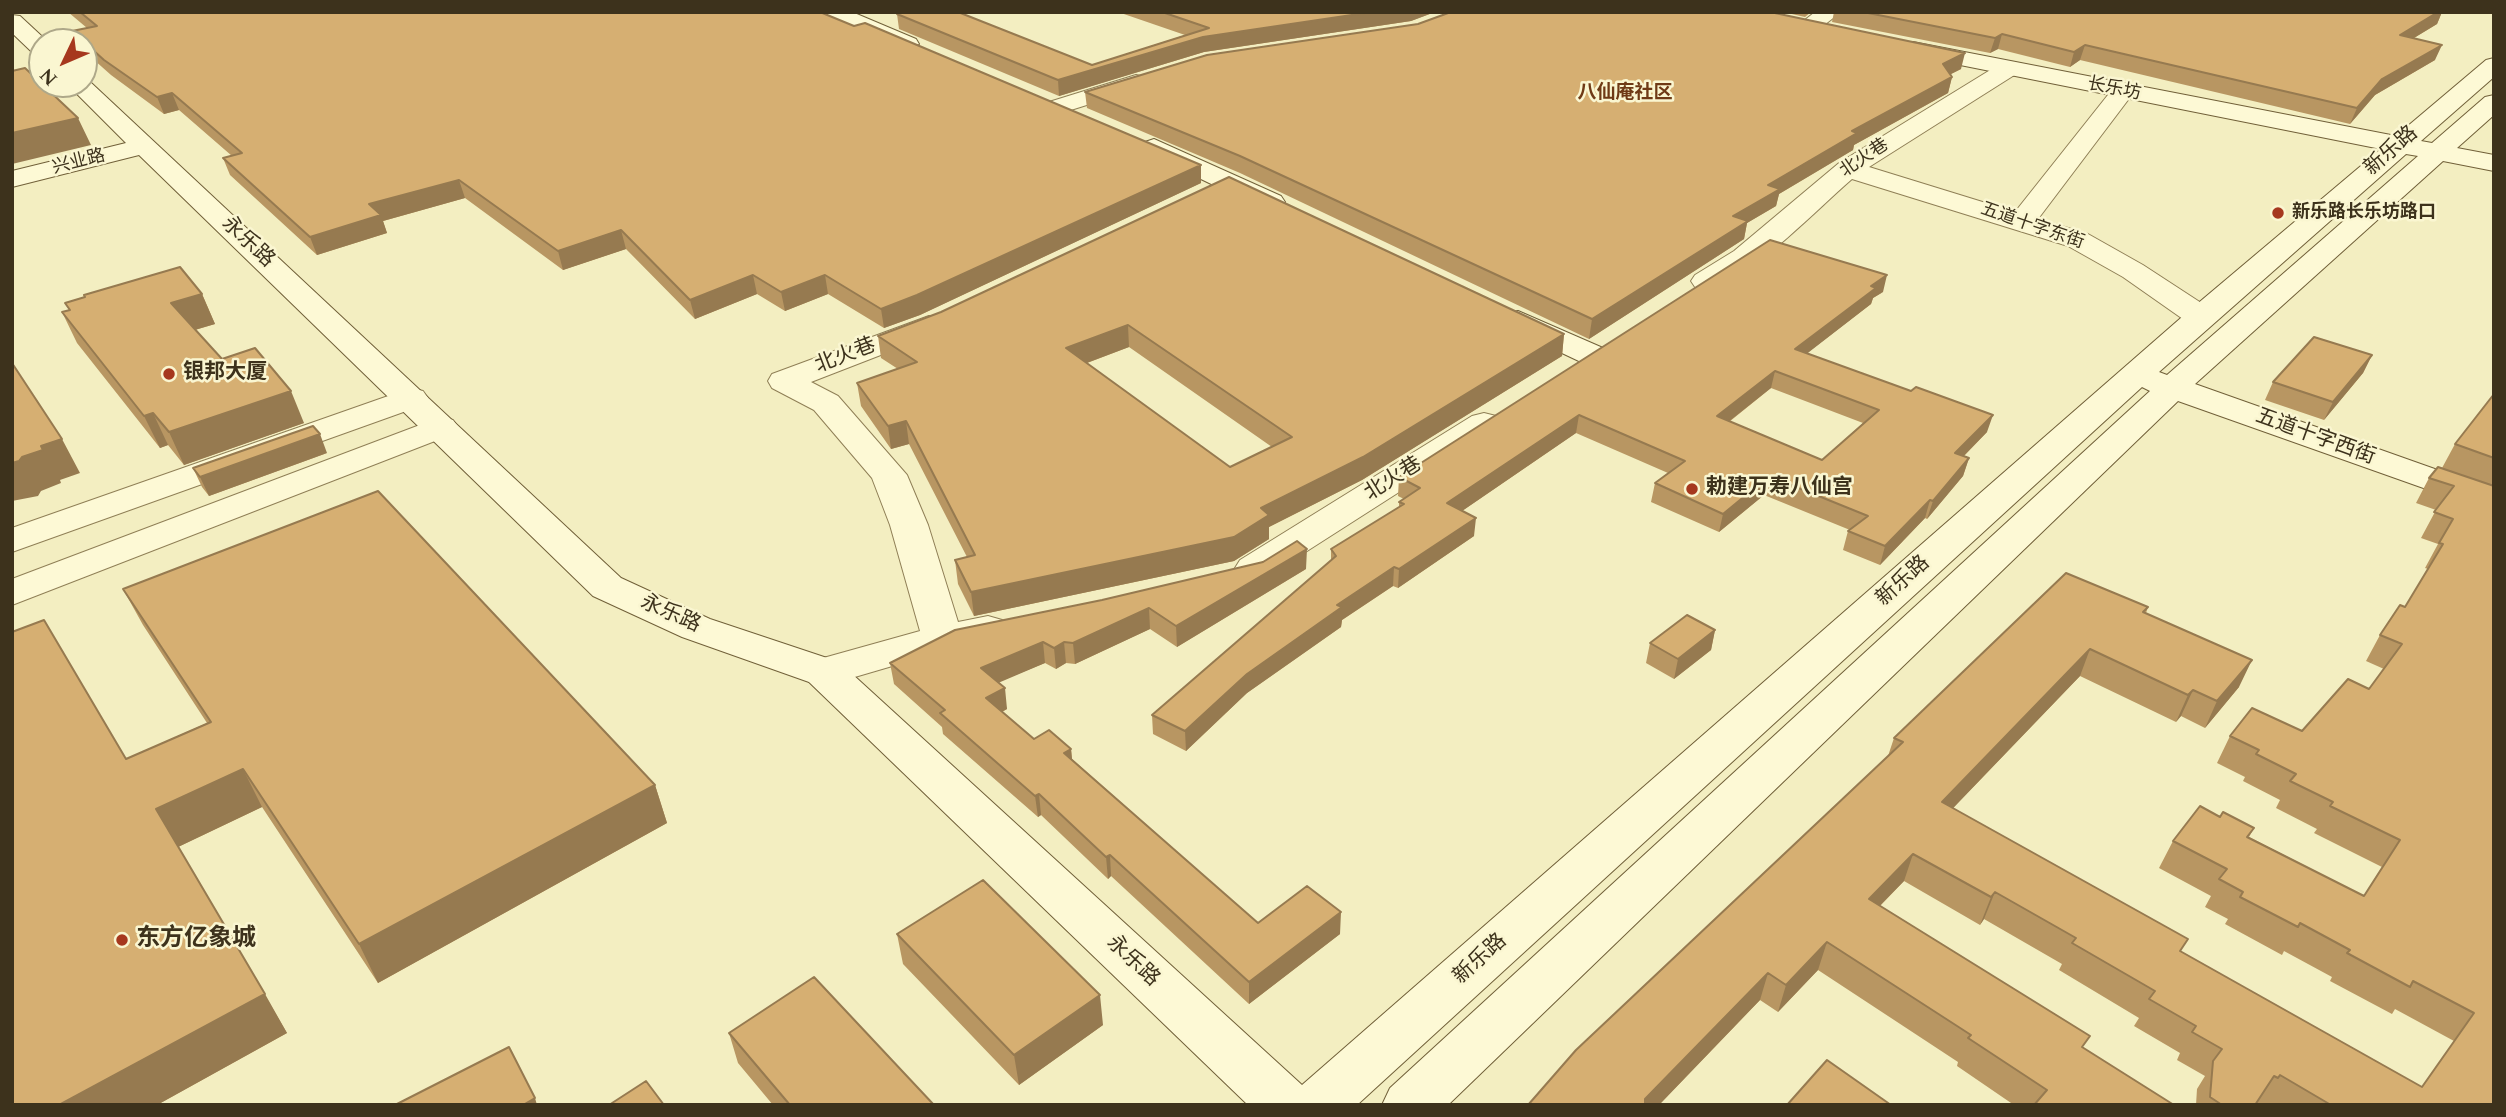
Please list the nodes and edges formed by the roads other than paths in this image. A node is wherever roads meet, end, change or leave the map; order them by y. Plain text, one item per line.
1 (833, 12) edge
2 (12, 21) edge
3 (1784, 22) edge
4 (1832, 22) edge
5 (28, 36) edge
6 (1888, 44) edge
7 (924, 51) edge
8 (2494, 65) edge
9 (2008, 69) junction
10 (1151, 78) edge
11 (2123, 92) junction
12 (94, 98) edge
13 (2494, 102) edge
14 (1094, 122) edge
15 (1130, 138) edge
16 (145, 146) junction
17 (2417, 149) junction
18 (2494, 163) edge
19 (1848, 169) junction
20 (12, 179) edge
21 (1231, 182) junction
22 (1194, 200) edge
23 (1295, 213) edge
24 (2021, 222) junction
25 (1686, 295) edge
26 (1493, 308) edge
27 (957, 312) edge
28 (2201, 317) junction
29 (2135, 375) junction
30 (1557, 377) edge
31 (2173, 387) junction
32 (411, 398) junction
33 (1511, 406) edge
34 (441, 427) junction
35 (2494, 502) edge
36 (12, 541) edge
37 (1221, 578) edge
38 (12, 593) edge
39 (1023, 622) edge
40 (943, 638) junction
41 (824, 673) junction
42 (1286, 1105) edge
43 (1318, 1105) edge
44 (1410, 1105) edge

1 - 7 street
2 - 5 street
3 - 4 street
6 - 9 street, 长乐坊
8 - 17 street, 新乐路
9 - 11 street, 长乐坊
9 - 19 street, 北火巷
10 - 14 street
11 - 17 street, 长乐坊
11 - 24 street
12 - 16 street, 永乐路
13 - 17 street, 新乐路
15 - 21 street
16 - 20 street, 兴业路
16 - 32 street, 永乐路
17 - 18 street, 长乐坊
17 - 28 street, 新乐路
17 - 31 street, 新乐路
19 - 24 street, 五道十字东街
19 - 25 street, 北火巷
21 - 22 street
21 - 23 street
24 - 28 street, 五道十字东街
26 - 30 street
27 - 40 street, 北火巷
28 - 29 street, 新乐路
29 - 31 street, 五道十字西街
29 - 43 street, 新乐路
31 - 35 street, 五道十字西街
31 - 44 street, 新乐路
32 - 34 street, 永乐路
32 - 36 street
33 - 37 street, 北火巷
34 - 38 street
34 - 41 street, 永乐路
39 - 40 street
40 - 41 street
41 - 42 street, 永乐路

